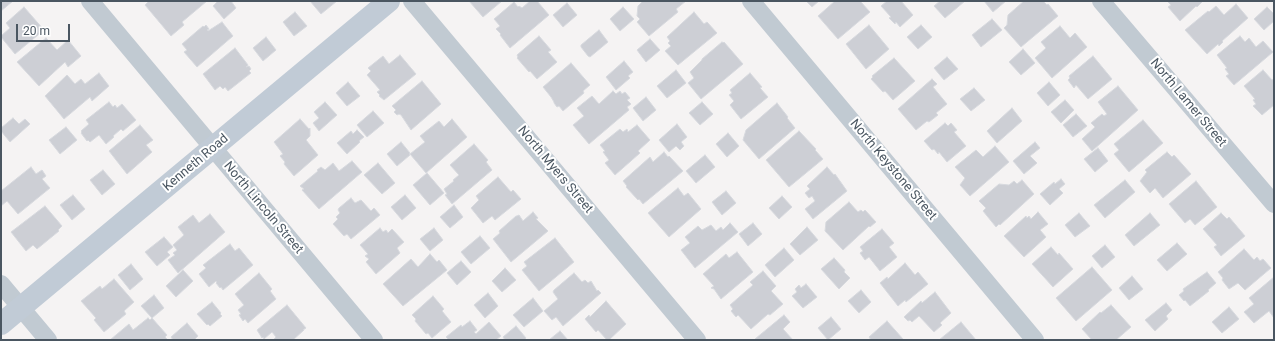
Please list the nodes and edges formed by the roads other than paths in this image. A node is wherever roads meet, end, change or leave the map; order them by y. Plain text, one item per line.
1 (90, 1) edge
2 (389, 1) edge
3 (412, 1) edge
4 (751, 1) edge
5 (1101, 1) edge
6 (213, 149) junction
7 (1274, 204) edge
8 (1, 284) edge
9 (21, 307) junction
10 (1, 324) edge
11 (48, 340) edge
12 (374, 340) edge
13 (697, 340) edge
14 (1035, 340) edge

1 - 6 street, North Lincoln Street
2 - 6 street, Kenneth Road
3 - 13 street, North Myers Street
4 - 14 street, North Keystone Street
5 - 7 street, North Lamer Street
6 - 9 street, Kenneth Road
6 - 12 street, North Lincoln Street
8 - 9 street
9 - 10 street, Kenneth Road
9 - 11 street

